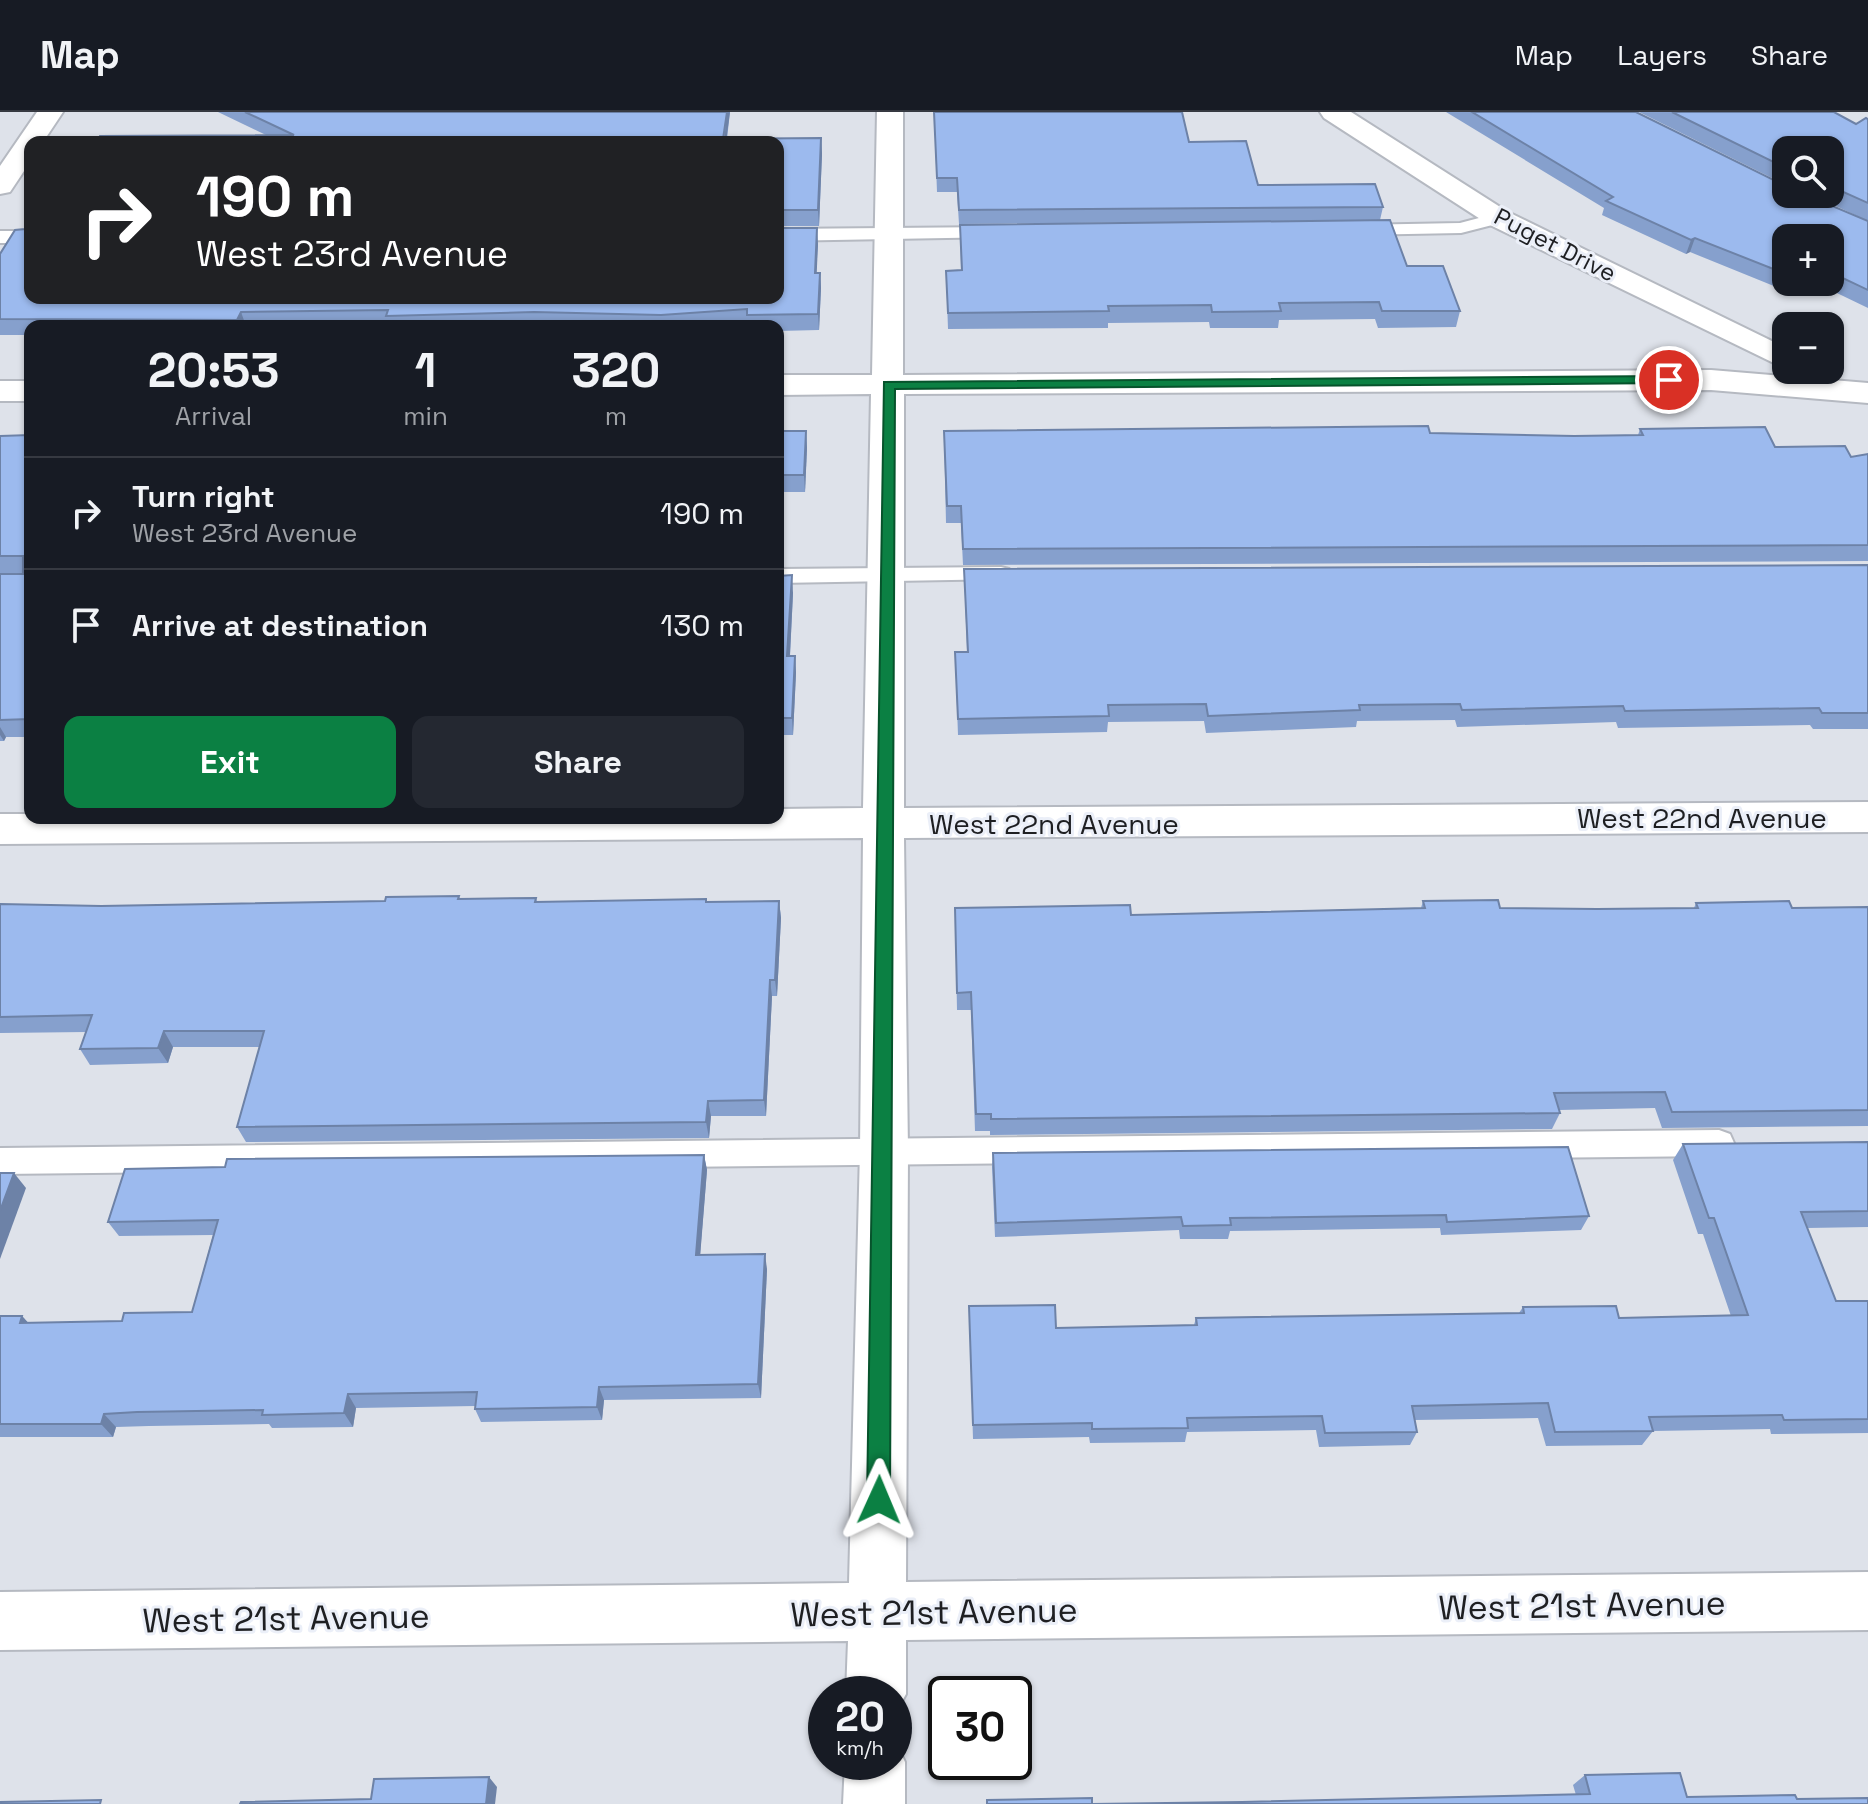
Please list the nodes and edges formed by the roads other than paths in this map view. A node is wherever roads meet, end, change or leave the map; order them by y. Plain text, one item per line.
1 (50, 112) edge
2 (890, 112) edge
3 (1333, 112) edge
4 (34, 136) edge
5 (24, 150) edge
6 (0, 186) edge
7 (1498, 218) junction
8 (1336, 230) edge
9 (1024, 233) edge
10 (784, 235) edge
11 (891, 235) junction
12 (0, 237) edge
13 (24, 237) edge
14 (1772, 353) edge
15 (1838, 384) edge
16 (784, 385) edge
17 (888, 385) junction
18 (0, 391) edge
19 (24, 391) edge
20 (1862, 395) edge
21 (1029, 574) edge
22 (886, 575) junction
23 (784, 576) edge
24 (1868, 817) edge
25 (884, 825) junction
26 (0, 829) edge
27 (1741, 1143) edge
28 (884, 1151) junction
29 (0, 1161) edge
30 (1868, 1601) edge
31 (877, 1612) junction
32 (0, 1621) edge
33 (876, 1676) edge
34 (875, 1780) edge
35 (874, 1804) edge

1 - 4 street
2 - 11 street
3 - 7 street, Puget Drive
5 - 6 street
7 - 8 lane
7 - 14 street, Puget Drive
9 - 11 lane
10 - 11 lane
11 - 17 street
12 - 13 lane
15 - 20 street
16 - 17 street
17 - 20 street
17 - 22 street
18 - 19 street
21 - 22 lane
22 - 23 lane
22 - 25 street
24 - 25 street, West 22nd Avenue
25 - 26 street, West 22nd Avenue
25 - 28 street
27 - 28 lane
28 - 29 lane
28 - 31 street
30 - 31 street, West 21st Avenue
31 - 32 street, West 21st Avenue
31 - 33 street
34 - 35 street

